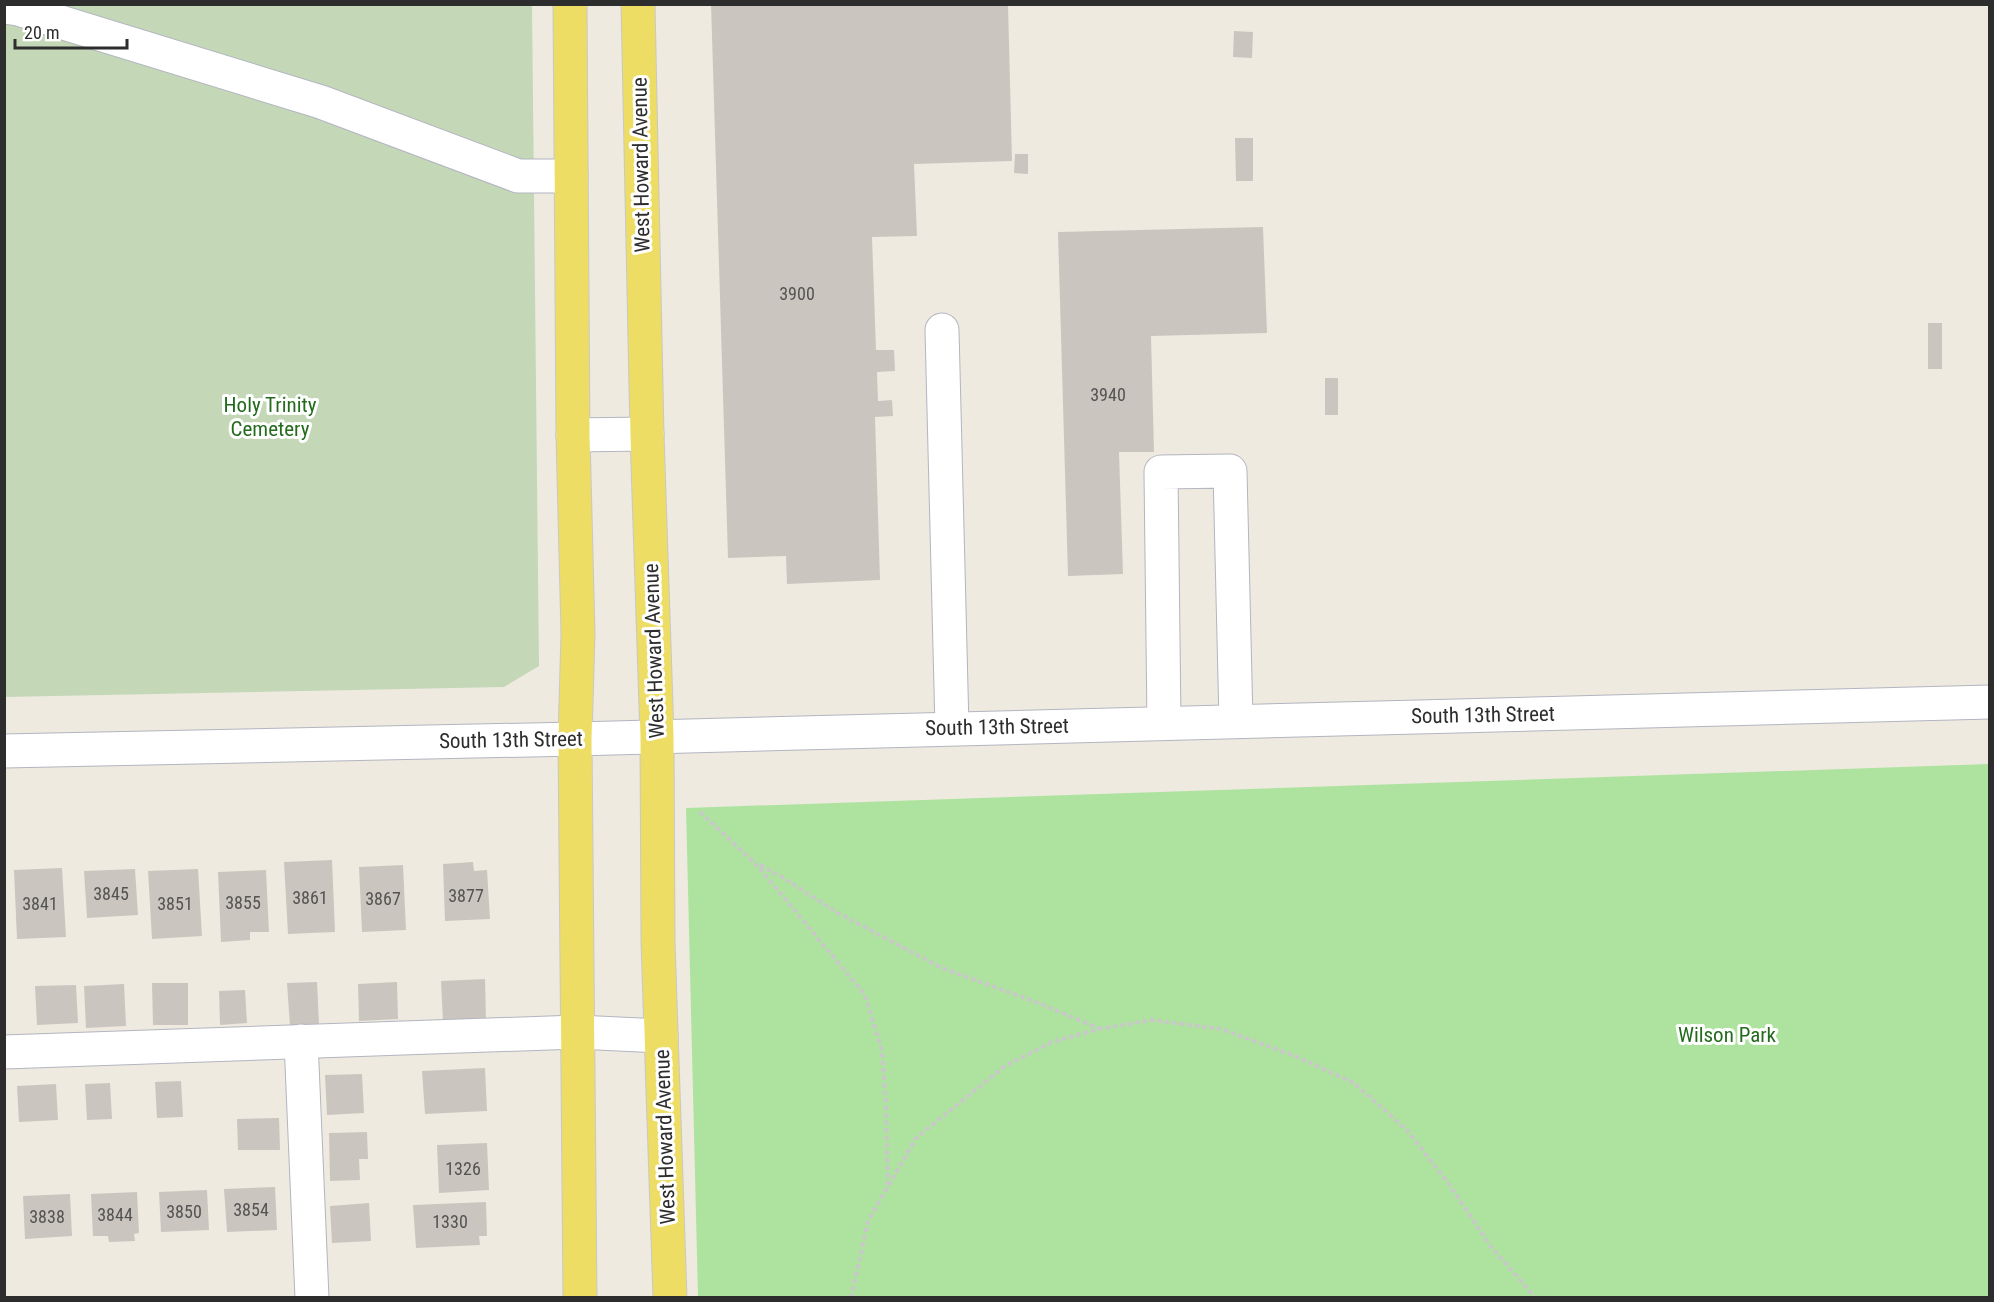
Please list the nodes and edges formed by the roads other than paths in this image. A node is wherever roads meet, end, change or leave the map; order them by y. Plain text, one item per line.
1 (570, 4) edge
2 (638, 4) edge
3 (4, 7) edge
4 (571, 176) junction
5 (942, 330) dead end
6 (647, 434) junction
7 (573, 435) junction
8 (1989, 702) edge
9 (1236, 721) junction
10 (1164, 723) junction
11 (952, 728) junction
12 (657, 736) junction
13 (574, 739) junction
14 (4, 751) edge
15 (577, 1032) junction
16 (661, 1036) junction
17 (301, 1041) junction
18 (4, 1052) edge
19 (312, 1298) edge
20 (580, 1298) edge
21 (670, 1298) edge

1 - 4 main road
2 - 6 main road, West Howard Avenue
3 - 4 street
4 - 7 main road
5 - 11 street
6 - 7 street
6 - 12 main road, West Howard Avenue
7 - 13 main road
8 - 9 street, South 13th Street
9 - 10 street, South 13th Street
9 - 10 street
10 - 11 street, South 13th Street
11 - 12 street, South 13th Street
12 - 13 street, South 13th Street
12 - 16 main road, West Howard Avenue
13 - 14 street, South 13th Street
13 - 15 main road
15 - 16 street
15 - 17 street
15 - 20 main road
16 - 21 main road, West Howard Avenue
17 - 18 street
17 - 19 street

